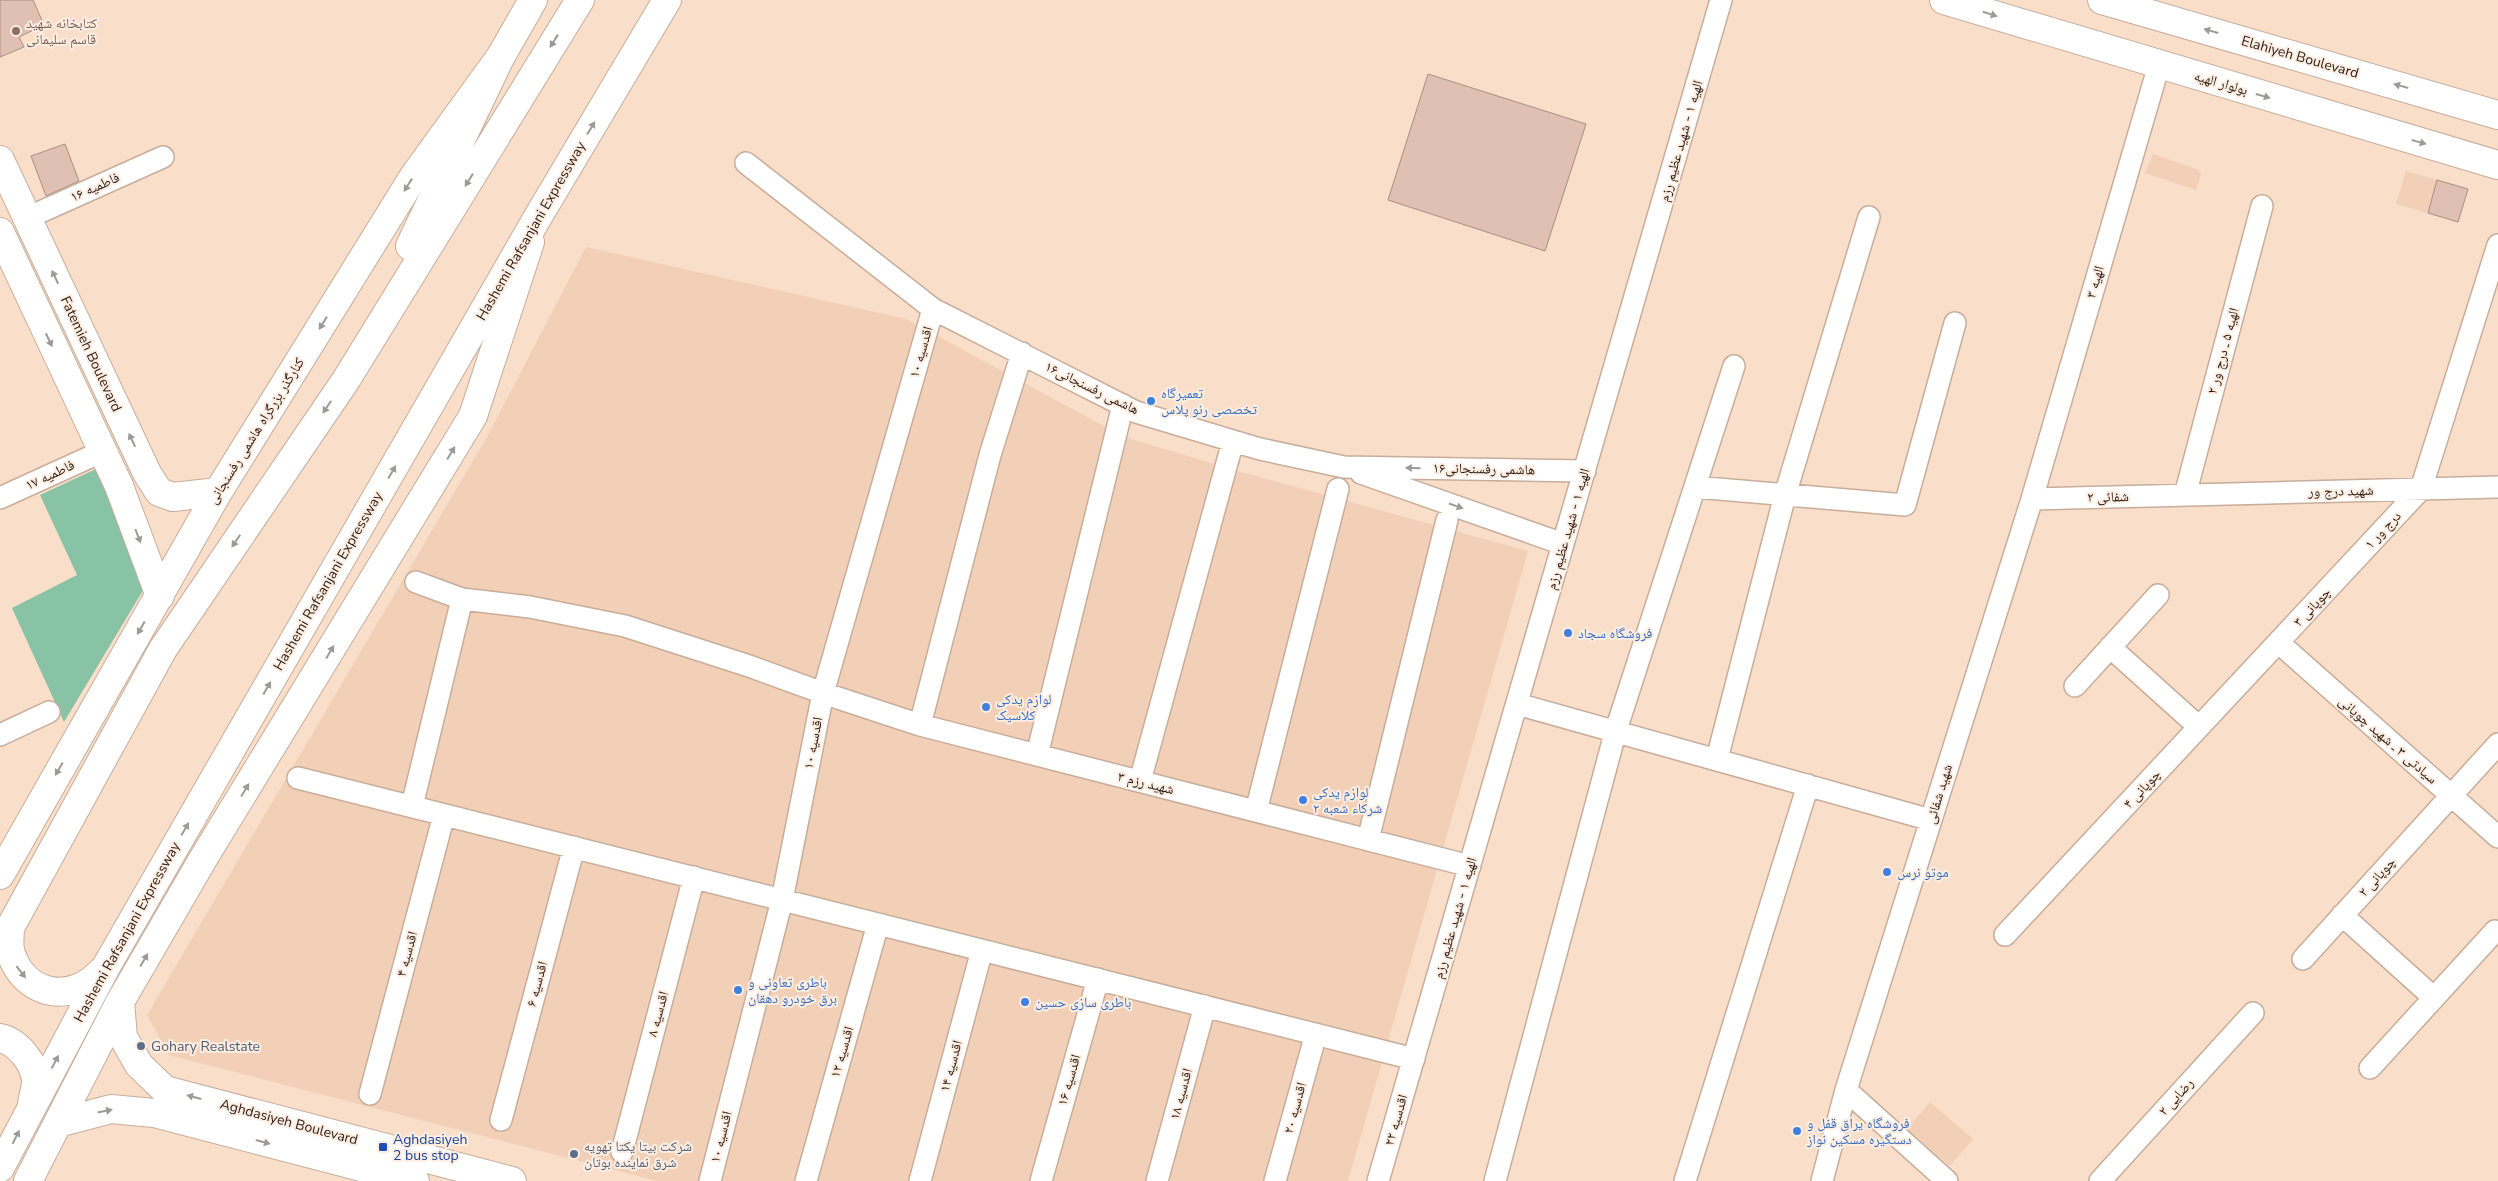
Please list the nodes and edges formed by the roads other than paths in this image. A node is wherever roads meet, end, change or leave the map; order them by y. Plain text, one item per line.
1 (533, 0) edge
2 (580, 0) edge
3 (667, 0) edge
4 (1721, 0) edge
5 (1944, 0) edge
6 (2102, 0) edge
7 (501, 56) junction
8 (2159, 65) junction
9 (2498, 114) edge
10 (163, 157) dead end
11 (0, 160) edge
12 (746, 163) dead end
13 (2498, 165) edge
14 (2262, 206) dead end
15 (539, 215) junction
16 (1869, 217) dead end
17 (27, 218) junction
18 (0, 232) edge
19 (2498, 245) edge
20 (933, 308) junction
21 (1955, 323) dead end
22 (1022, 353) junction
23 (1734, 366) dead end
24 (346, 380) junction
25 (1123, 405) junction
26 (1233, 440) junction
27 (101, 452) junction
28 (1344, 467) junction
29 (1584, 471) junction
30 (147, 473) junction
31 (118, 486) junction
32 (2498, 487) edge
33 (1695, 488) junction
34 (1338, 489) dead end
35 (2421, 489) junction
36 (218, 492) junction
37 (1784, 495) junction
38 (2185, 495) junction
39 (0, 498) edge
40 (2032, 499) junction
41 (1448, 520) dead end
42 (1564, 544) junction
43 (2344, 572) joint
44 (416, 582) dead end
45 (2158, 595) dead end
46 (160, 596) junction
47 (462, 599) junction
48 (2279, 643) junction
49 (2110, 647) junction
50 (2075, 686) dead end
51 (823, 694) junction
52 (1517, 704) junction
53 (49, 712) dead end
54 (920, 725) junction
55 (2200, 728) junction
56 (1616, 730) junction
57 (0, 735) edge
58 (2498, 744) edge
59 (1036, 755) junction
60 (1717, 759) junction
61 (298, 778) dead end
62 (1140, 781) junction
63 (1808, 785) junction
64 (2451, 795) junction
65 (412, 806) junction
66 (1256, 811) junction
67 (444, 814) junction
68 (1931, 820) junction
69 (2498, 837) edge
70 (1368, 840) junction
71 (574, 847) junction
72 (1470, 866) junction
73 (0, 875) edge
74 (694, 877) junction
75 (782, 900) junction
76 (2342, 915) junction
77 (878, 924) junction
78 (2495, 930) dead end
79 (2005, 935) dead end
80 (5, 937) edge
81 (982, 950) junction
82 (2303, 959) dead end
83 (107, 965) junction
84 (1098, 979) junction
85 (2434, 998) junction
86 (120, 1002) junction
87 (1205, 1006) junction
88 (2253, 1013) dead end
89 (1316, 1034) junction
90 (0, 1038) edge
91 (1414, 1059) junction
92 (2370, 1068) dead end
93 (1846, 1090) junction
94 (370, 1094) dead end
95 (32, 1106) junction
96 (501, 1120) dead end
97 (58, 1123) junction
98 (622, 1152) dead end
99 (0, 1168) edge
100 (28, 1181) edge
101 (415, 1181) edge
102 (512, 1181) edge
103 (710, 1181) edge
104 (806, 1181) edge
105 (920, 1181) edge
106 (1041, 1181) edge
107 (1157, 1181) edge
108 (1275, 1181) edge
109 (1378, 1181) edge
110 (1495, 1181) edge
111 (1685, 1181) edge
112 (1822, 1181) edge
113 (1947, 1181) edge
114 (2100, 1181) edge

1 - 7 main road, کنارگذر بزرگراه هاشمی رفسنجانی
2 -> 24 main road
15 -> 3 main road, Hashemi Rafsanjani Expressway
4 - 29 street, الهیه ۱ - شهید عظیم رزم
5 -> 8 main road, بولوار الهیه
9 -> 6 main road, Elahiyeh Boulevard
7 - 24 main road
7 -> 36 main road, کنارگذر بزرگراه هاشمی رفسنجانی
8 -> 13 main road, بولوار الهیه
8 - 40 street, الهیه ۳
10 - 17 street, فاطمیه ۱۶
11 - 17 main road, Fatemieh Boulevard
12 - 20 street, هاشمی رفسنجانی۱۶
14 - 38 street, الهیه ۵ ـ درج ور ۲
83 -> 15 main road, Hashemi Rafsanjani Expressway
86 -> 15 main road
16 - 37 street
30 -> 17 main road, Fatemieh Boulevard
18 -> 27 main road
19 - 35 street
20 - 22 street, هاشمی رفسنجانی۱۶
20 - 51 street, اقدسیه ۱۰
21 - 37 street
22 - 25 street, هاشمی رفسنجانی۱۶
22 - 54 street
23 - 33 street
24 -> 80 main road
25 - 26 street, هاشمی رفسنجانی۱۶
25 - 59 street
26 - 28 street, هاشمی رفسنجانی۱۶
26 - 62 street
27 - 31 main road
27 - 39 street, فاطمیه ۱۷
29 -> 28 street, هاشمی رفسنجانی۱۶
28 -> 42 street
29 - 42 street, الهیه ۱ - شهید عظیم رزم
30 - 31 main road
30 - 36 main road, Fatemieh Boulevard
31 -> 46 main road
32 - 35 street, شهید درج ور
33 - 37 street
33 - 56 street
34 - 66 street
35 - 38 street, شهید درج ور
35 - 43 street, درج ور ۱
36 - 46 main road, کنارگذر بزرگراه هاشمی رفسنجانی
37 - 60 street
38 - 40 street, شفائی ۲
40 - 68 street, شهید شفائی
41 - 70 street
42 - 52 street, الهیه ۱ - شهید عظیم رزم
43 - 48 street, چوپانی ۳
44 - 47 street, شهید رزم ۳
45 - 49 street
46 -> 73 main road, کنارگذر بزرگراه هاشمی رفسنجانی
47 - 51 street, شهید رزم ۳
47 - 65 street
48 - 55 street, چوپانی ۴
48 - 64 street, سیادتی ۳ ـ شهید چوپانی
49 - 50 street
49 - 55 street
51 - 54 street, شهید رزم ۳
51 - 75 street, اقدسیه ۱۰
52 - 56 street
52 - 72 street, الهیه ۱ - شهید عظیم رزم
53 - 57 street
54 - 59 street, شهید رزم ۳
55 - 79 street, چوپانی ۴
56 - 60 street
56 - 110 street
58 - 64 street, چوپانی ۲
59 - 62 street, شهید رزم ۳
60 - 63 street
61 - 65 street
62 - 66 street, شهید رزم ۳
63 - 68 street
63 - 111 street
64 - 69 street, سیادتی ۳ ـ شهید چوپانی
64 - 76 street, چوپانی ۲
65 - 67 street
66 - 70 street, شهید رزم ۳
67 - 71 street
67 - 94 street, اقدسیه ۴
68 - 93 street, شهید شفائی
70 - 72 street, شهید رزم ۳
71 - 74 street
71 - 96 street, اقدسیه ۶
72 - 91 street, الهیه ۱ - شهید عظیم رزم
74 - 75 street
74 - 98 street, اقدسیه ۸
75 - 77 street
75 - 103 street, اقدسیه ۱۰
76 - 82 street, چوپانی ۲
76 - 85 street
77 - 81 street
77 - 104 street, اقدسیه ۱۲
78 - 85 street
80 -> 83 main road
81 - 84 street
81 - 105 street, اقدسیه ۱۴
95 -> 83 main road, Hashemi Rafsanjani Expressway
84 - 87 street
84 - 106 street, اقدسیه ۱۶
85 - 92 street
86 - 97 main road
102 -> 86 main road, Aghdasiyeh Boulevard
87 - 89 street
87 - 107 street, اقدسیه ۱۸
88 - 114 street, رضایی ۲
89 - 91 street
89 - 108 street, اقدسیه ۲۰
90 - 95 main road
91 - 109 street, اقدسیه ۲۲
93 - 112 street, شهید شفائی
93 - 113 street
99 -> 95 main road, Hashemi Rafsanjani Expressway
97 - 100 main road
97 -> 101 main road, Aghdasiyeh Boulevard

